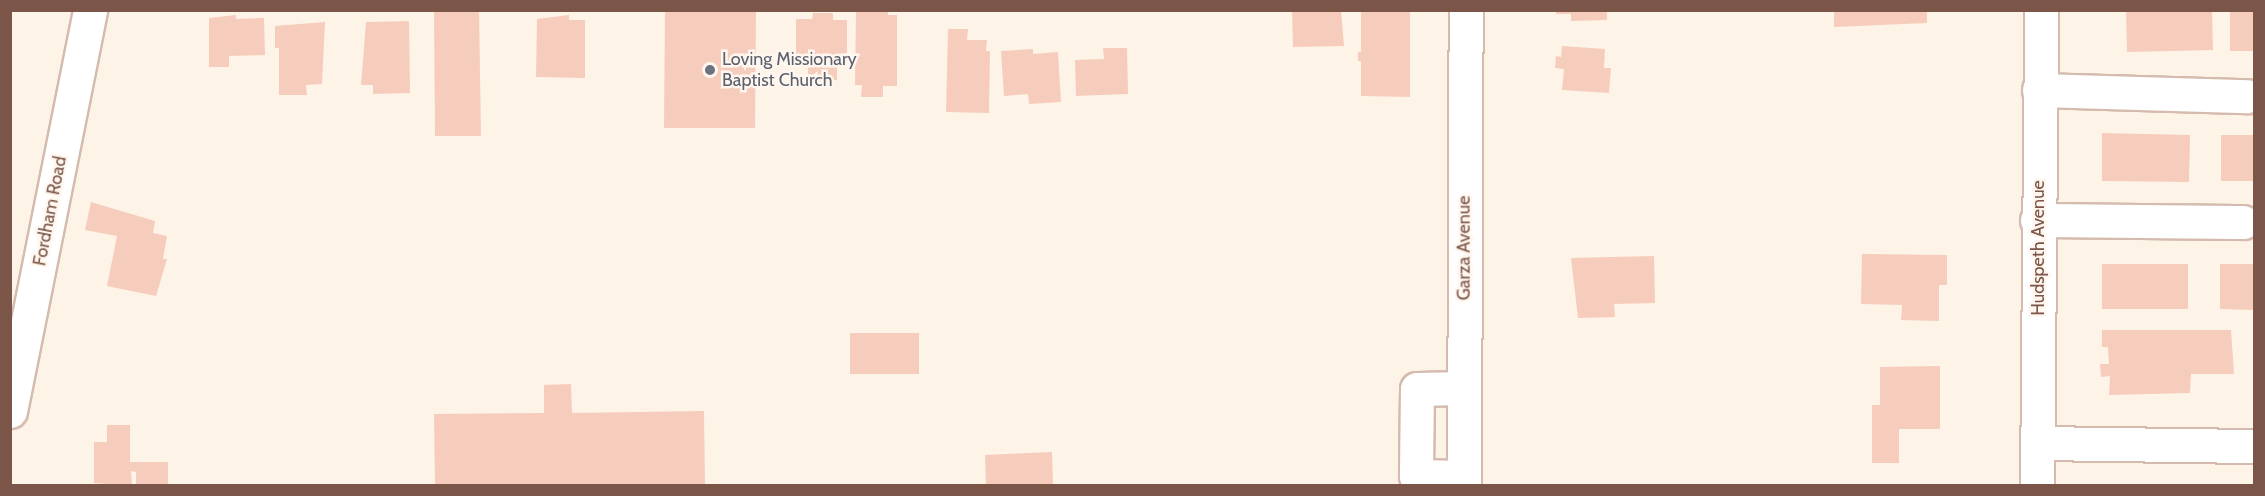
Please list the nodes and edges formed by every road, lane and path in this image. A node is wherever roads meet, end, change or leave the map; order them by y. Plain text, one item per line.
1 (90, 10) edge
2 (1466, 10) edge
3 (2041, 10) edge
4 (2039, 90) junction
5 (2247, 96) dead end
6 (2037, 220) junction
7 (2243, 222) dead end
8 (1463, 388) junction
9 (10, 411) edge
10 (2037, 443) junction
11 (2254, 446) edge
12 (1416, 481) edge
13 (1464, 481) edge
14 (2037, 486) edge

1 - 9 street, Fordham Road
2 - 8 street, Garza Avenue
3 - 4 street, Hudspeth Avenue
4 - 5 street
4 - 6 street, Hudspeth Avenue
6 - 7 street
6 - 10 street, Hudspeth Avenue
8 - 12 street
8 - 13 street, Garza Avenue
10 - 11 street
10 - 14 street, Hudspeth Avenue
12 - 13 street

